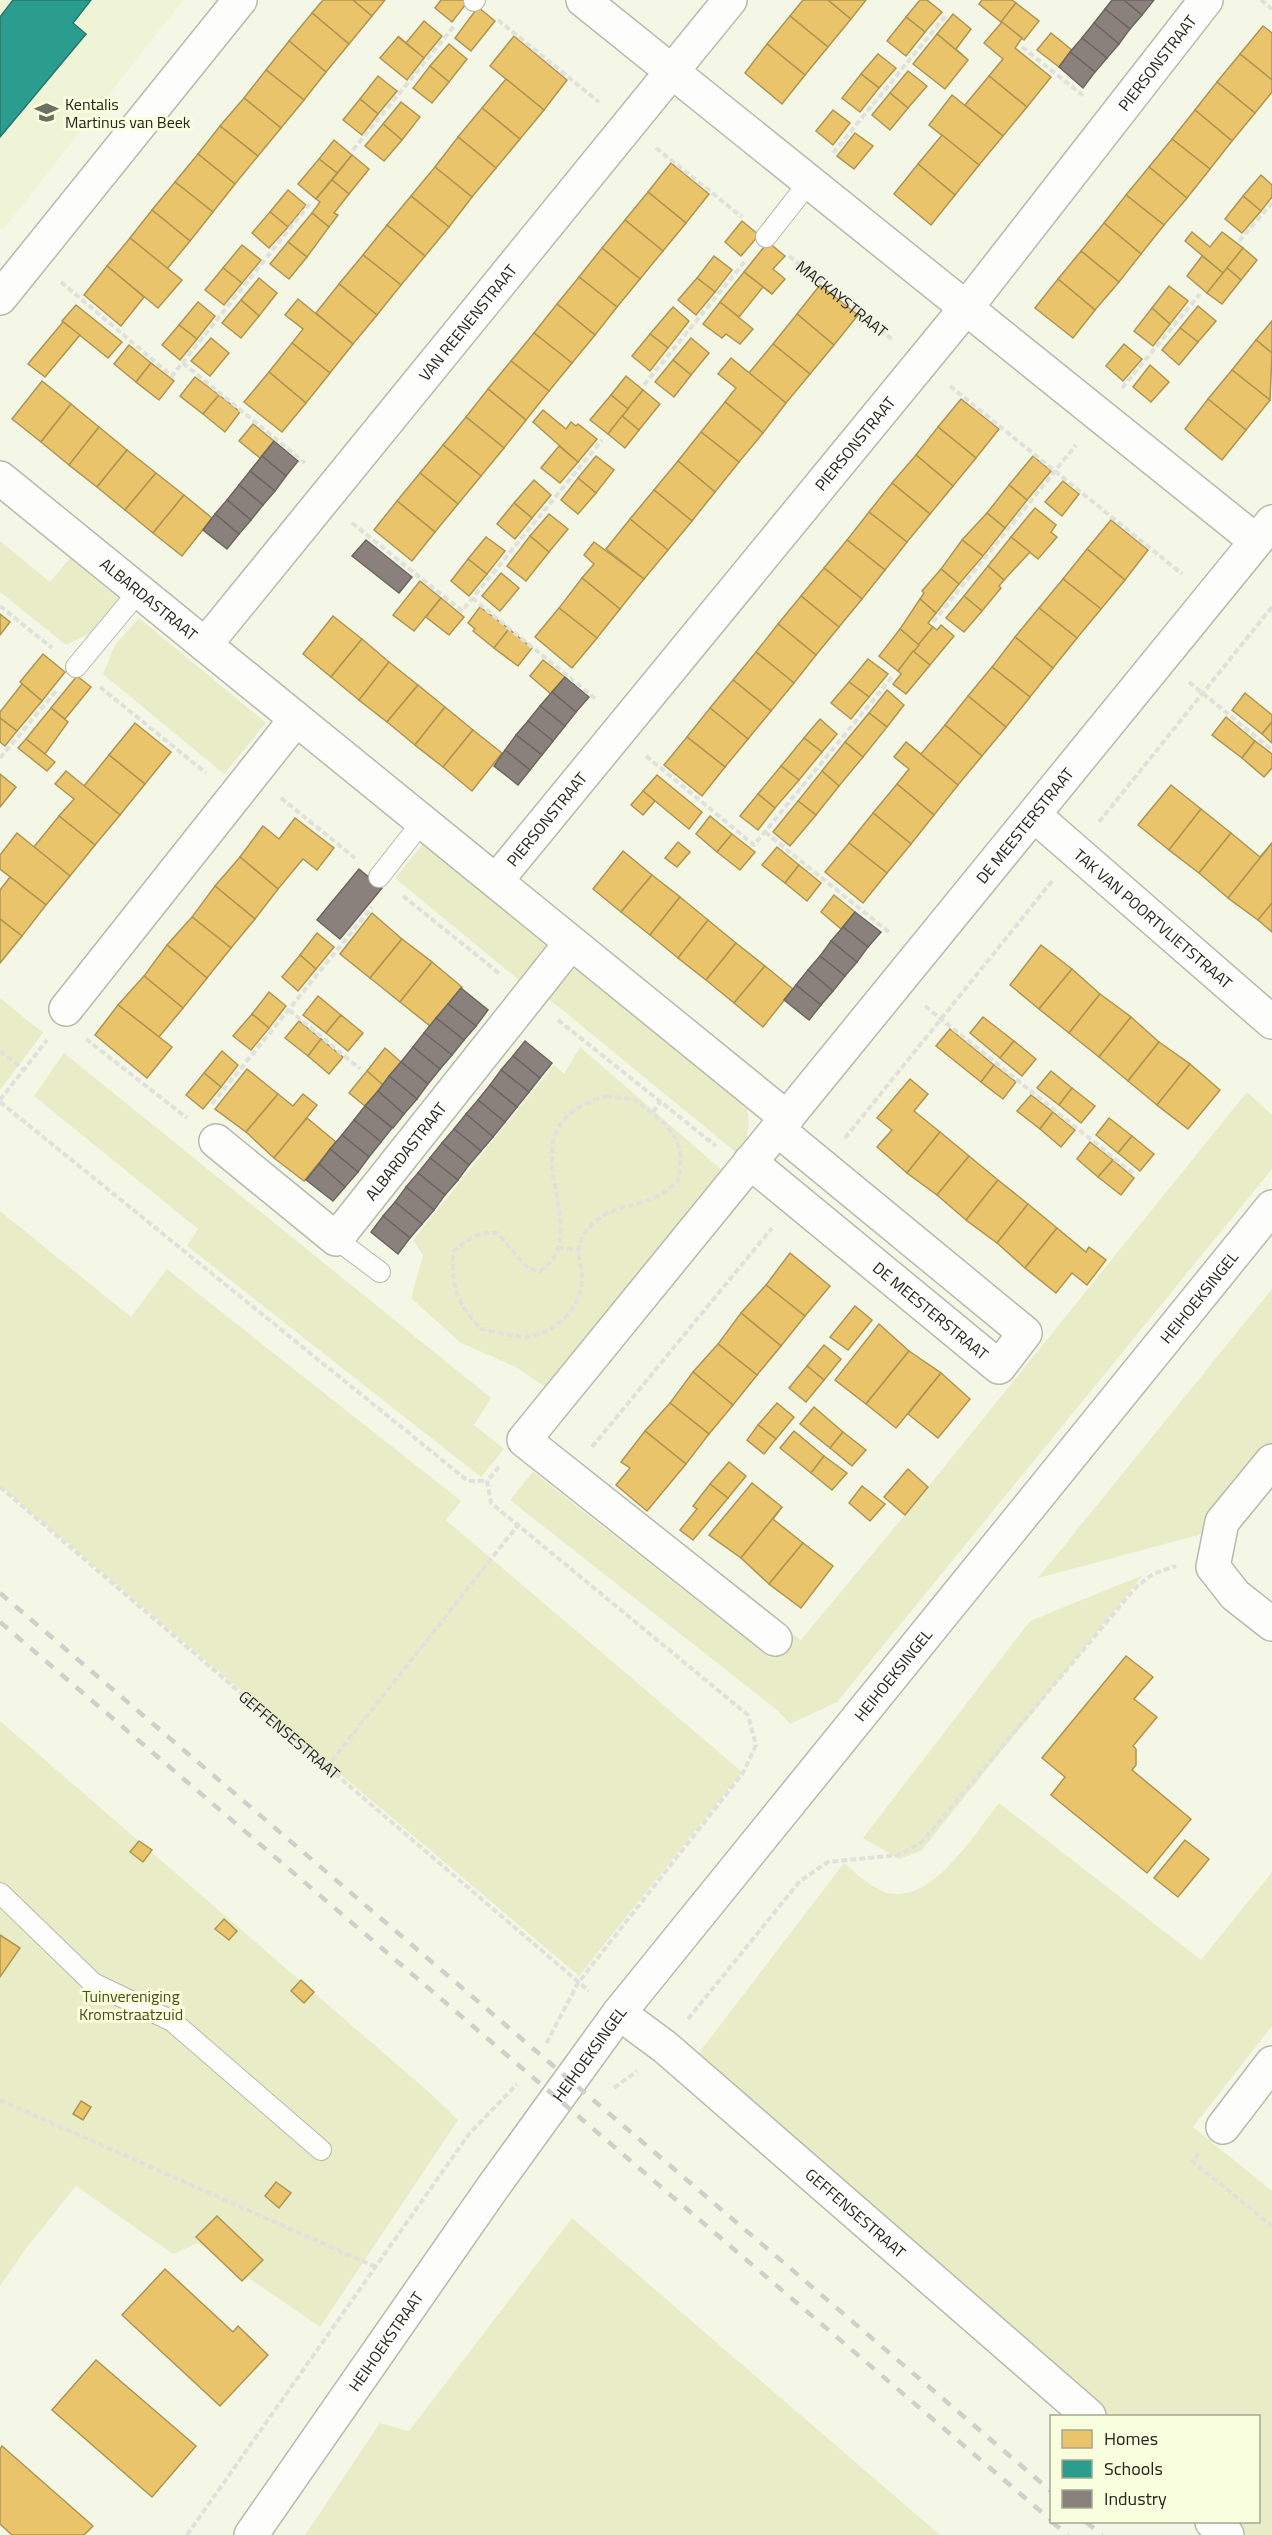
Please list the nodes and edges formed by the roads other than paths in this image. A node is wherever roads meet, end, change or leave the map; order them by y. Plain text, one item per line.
1 (240, 0) edge
2 (584, 0) edge
3 (730, 0) edge
4 (1206, 0) edge
5 (673, 72) junction
6 (810, 181) junction
7 (766, 237) road end
8 (0, 298) edge
9 (966, 308) junction
10 (0, 479) edge
11 (1264, 531) edge
12 (139, 591) junction
13 (205, 645) junction
14 (76, 667) road end
15 (296, 719) junction
16 (1034, 815) junction
17 (422, 822) junction
18 (379, 877) dead end
19 (496, 881) junction
20 (571, 943) junction
21 (1272, 1022) edge
22 (67, 1025) road end
23 (782, 1124) junction
24 (206, 1133) road end
25 (750, 1162) junction
26 (1272, 1207) edge
27 (336, 1239) junction
28 (380, 1272) dead end
29 (1272, 1461) edge
30 (1272, 1624) edge
31 (775, 1640) dead end
32 (0, 1893) edge
33 (619, 2013) junction
34 (1272, 2063) edge
35 (1223, 2127) road end
36 (521, 2148) joint
37 (321, 2150) dead end
38 (1088, 2415) edge
39 (1213, 2523) edge
40 (251, 2535) edge
41 (1227, 2535) edge

1 - 8 street
2 - 5 street
3 - 5 street, VAN REENENSTRAAT
4 - 9 street, PIERSONSTRAAT
5 - 6 street
5 - 13 street, VAN REENENSTRAAT
6 - 7 lane
6 - 9 street
9 - 11 street
9 - 19 street, PIERSONSTRAAT
10 - 12 street, ALBARDASTRAAT
11 - 16 street, DE MEESTERSTRAAT
12 - 13 street, ALBARDASTRAAT
12 - 14 lane
13 - 15 street, ALBARDASTRAAT
15 - 17 street, ALBARDASTRAAT
15 - 22 street
16 - 21 street, TAK VAN POORTVLIETSTRAAT
16 - 23 street, DE MEESTERSTRAAT
17 - 18 lane
17 - 19 street, ALBARDASTRAAT
19 - 20 street, ALBARDASTRAAT
20 - 23 street, ALBARDASTRAAT
20 - 27 street, ALBARDASTRAAT
23 - 25 street, DE MEESTERSTRAAT
23 - 25 street, DE MEESTERSTRAAT
24 - 27 street
25 - 31 street, DE MEESTERSTRAAT
26 - 33 street, HEIHOEKSINGEL
27 - 28 lane
29 - 30 street
32 - 37 lane
33 - 36 street, HEIHOEKSINGEL
33 - 38 street, GEFFENSESTRAAT
34 - 35 street
36 - 40 street, HEIHOEKSTRAAT
39 - 41 street

